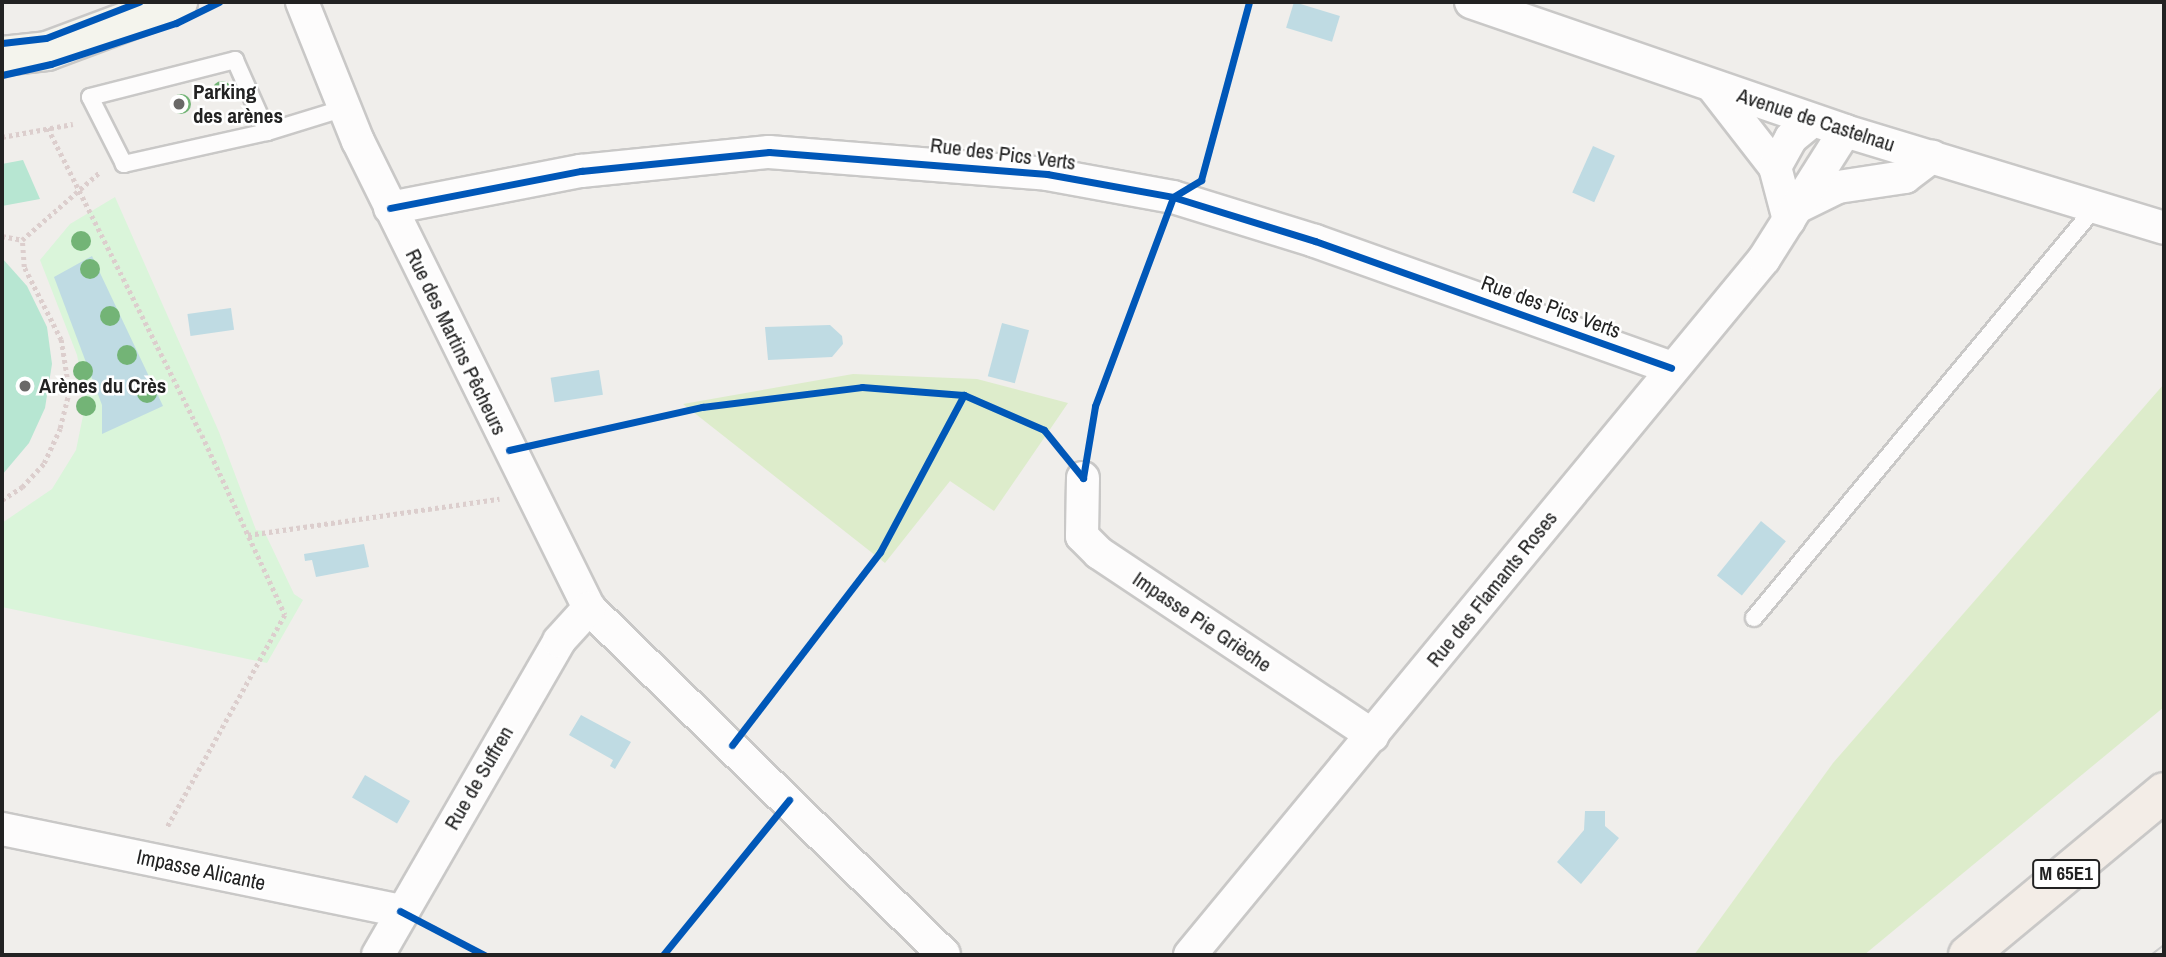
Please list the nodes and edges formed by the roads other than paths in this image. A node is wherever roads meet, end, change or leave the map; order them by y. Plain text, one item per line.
1 (178, 2) edge
2 (303, 2) edge
3 (1471, 2) edge
4 (2, 56) edge
5 (1712, 86) junction
6 (345, 108) junction
7 (1813, 120) junction
8 (1846, 131) junction
9 (267, 132) junction
10 (1933, 156) junction
11 (1775, 167) junction
12 (2097, 205) junction
13 (390, 208) junction
14 (1793, 214) junction
15 (2164, 228) edge
16 (1671, 368) junction
17 (1083, 478) road end
18 (589, 608) junction
19 (1754, 618) dead end
20 (1373, 736) junction
21 (2164, 792) edge
22 (2, 829) edge
23 (400, 911) junction
24 (378, 955) edge
25 (944, 955) edge
26 (1190, 955) edge
27 (1968, 955) edge

1 - 4 street
2 - 6 street, Rue des Martins Pêcheurs
3 - 5 street, Avenue de Castelnau
5 - 7 street, Avenue de Castelnau
5 - 11 street
6 - 9 lane
6 - 13 street, Rue des Martins Pêcheurs
7 - 8 street, Avenue de Castelnau
7 - 11 street
8 - 10 street, Avenue de Castelnau
8 - 14 street, Rue des Flamants Roses
9 - 9 lane
10 - 12 street, Avenue de Castelnau
10 - 14 street
11 - 14 street
12 - 15 street, Avenue de Castelnau
12 - 19 lane
13 - 16 street, Rue des Pics Verts
13 - 18 street, Rue des Martins Pêcheurs
14 - 16 street, Rue des Flamants Roses
16 - 20 street, Rue des Flamants Roses
17 - 20 street, Impasse Pie Grièche
18 - 23 street, Rue de Suffren
18 - 25 street, Rue des Martins Pêcheurs
20 - 26 street, Rue des Flamants Roses
21 - 27 main road, M 65E1
22 - 23 street, Impasse Alicante
23 - 24 street, Rue de Suffren

